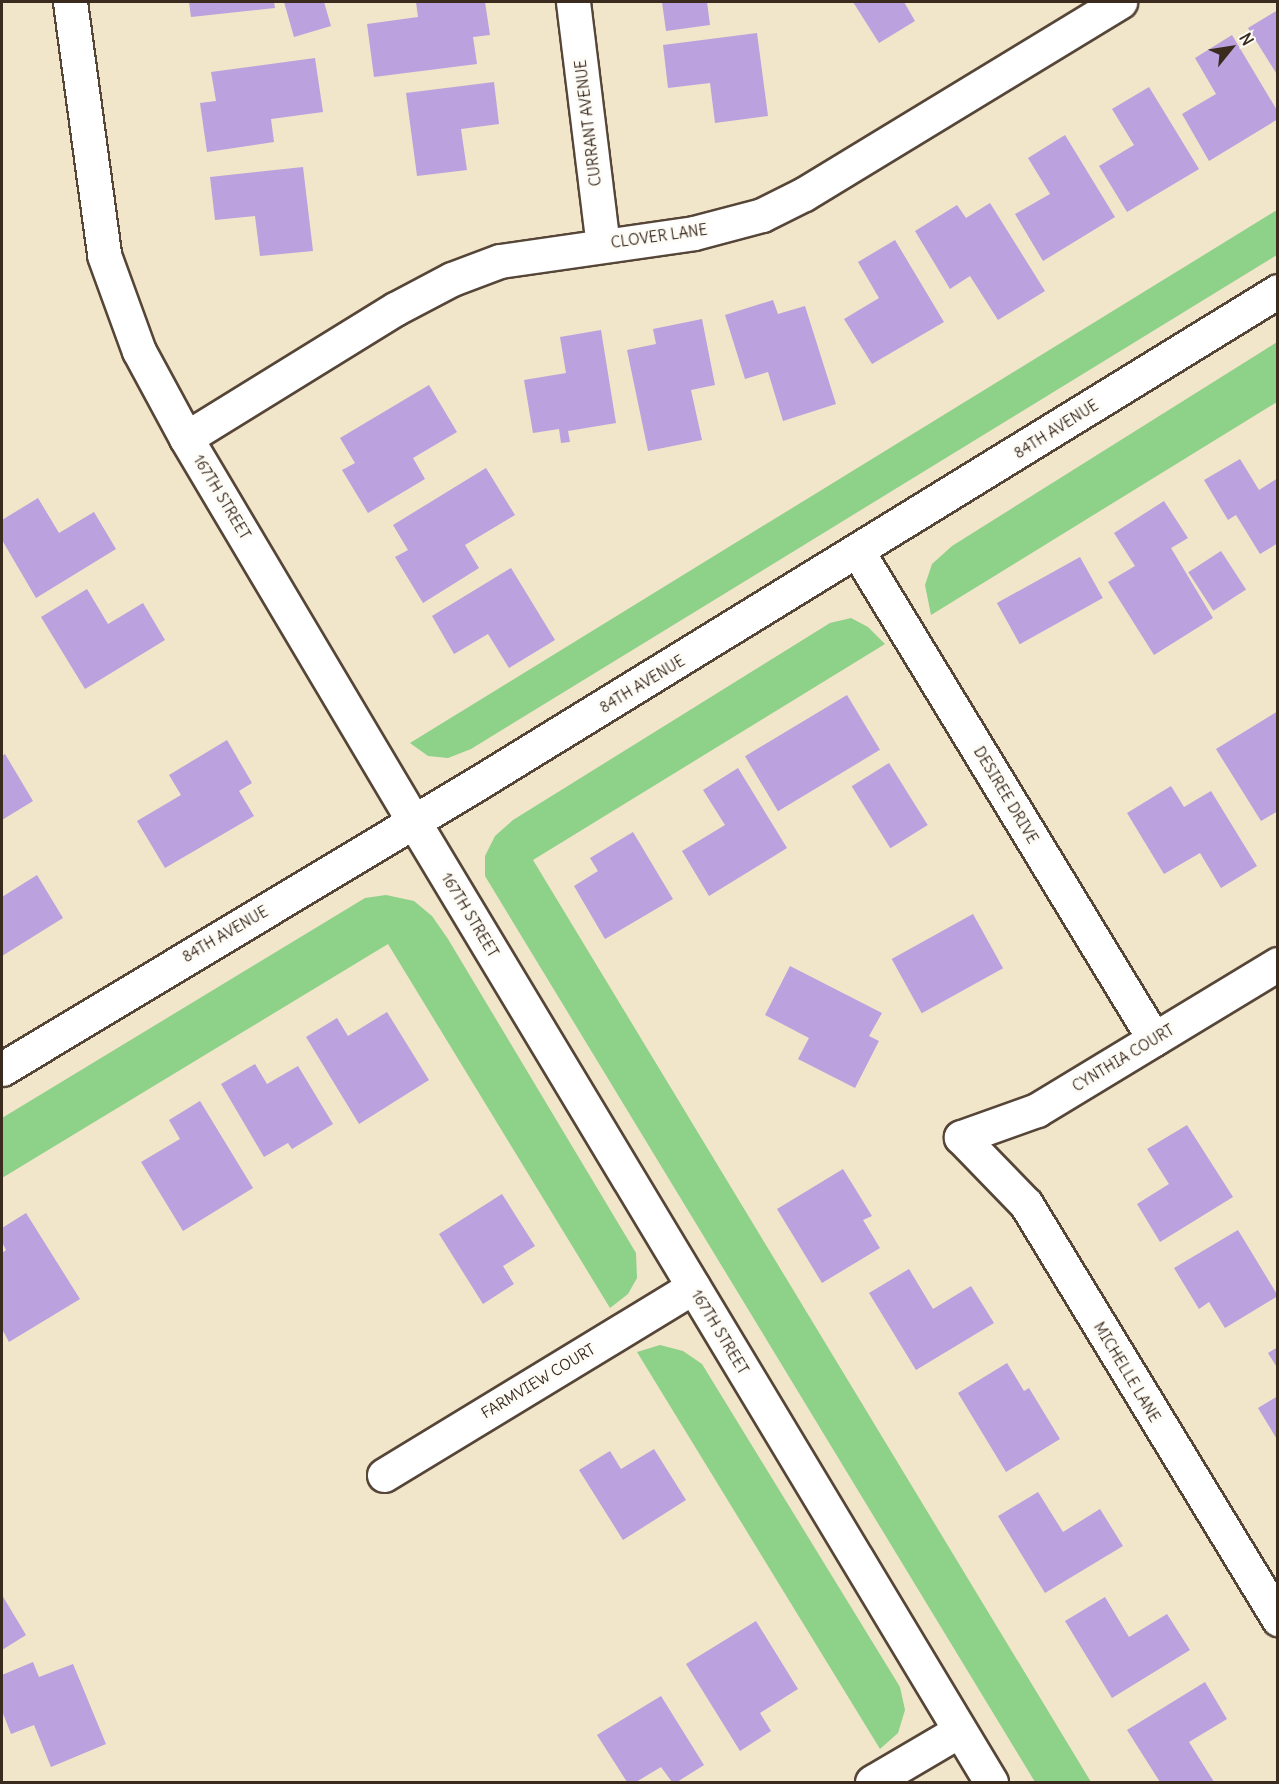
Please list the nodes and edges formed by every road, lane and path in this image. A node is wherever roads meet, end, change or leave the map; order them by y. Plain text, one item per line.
1 (70, 2) edge
2 (573, 2) edge
3 (1120, 2) edge
4 (603, 244) junction
5 (1278, 291) edge
6 (186, 438) junction
7 (858, 552) junction
8 (414, 822) junction
9 (1278, 964) edge
10 (1154, 1039) junction
11 (2, 1069) edge
12 (961, 1137) joint
13 (693, 1287) junction
14 (384, 1475) dead end
15 (1278, 1619) edge
16 (959, 1731) junction
17 (872, 1782) edge
18 (991, 1782) edge

1 - 6 street, 167TH STREET
2 - 4 street, CURRANT AVENUE
3 - 4 street, CLOVER LANE
4 - 6 street, CLOVER LANE
5 - 7 street, 84TH AVENUE
6 - 8 street, 167TH STREET
7 - 8 street, 84TH AVENUE
7 - 10 street, DESIREE DRIVE
8 - 11 street, 84TH AVENUE
8 - 13 street, 167TH STREET
9 - 10 street, CYNTHIA COURT
10 - 12 street, CYNTHIA COURT
12 - 15 street, MICHELLE LANE
13 - 14 street, FARMVIEW COURT
13 - 16 street, 167TH STREET
16 - 17 street
16 - 18 street, 167TH STREET

